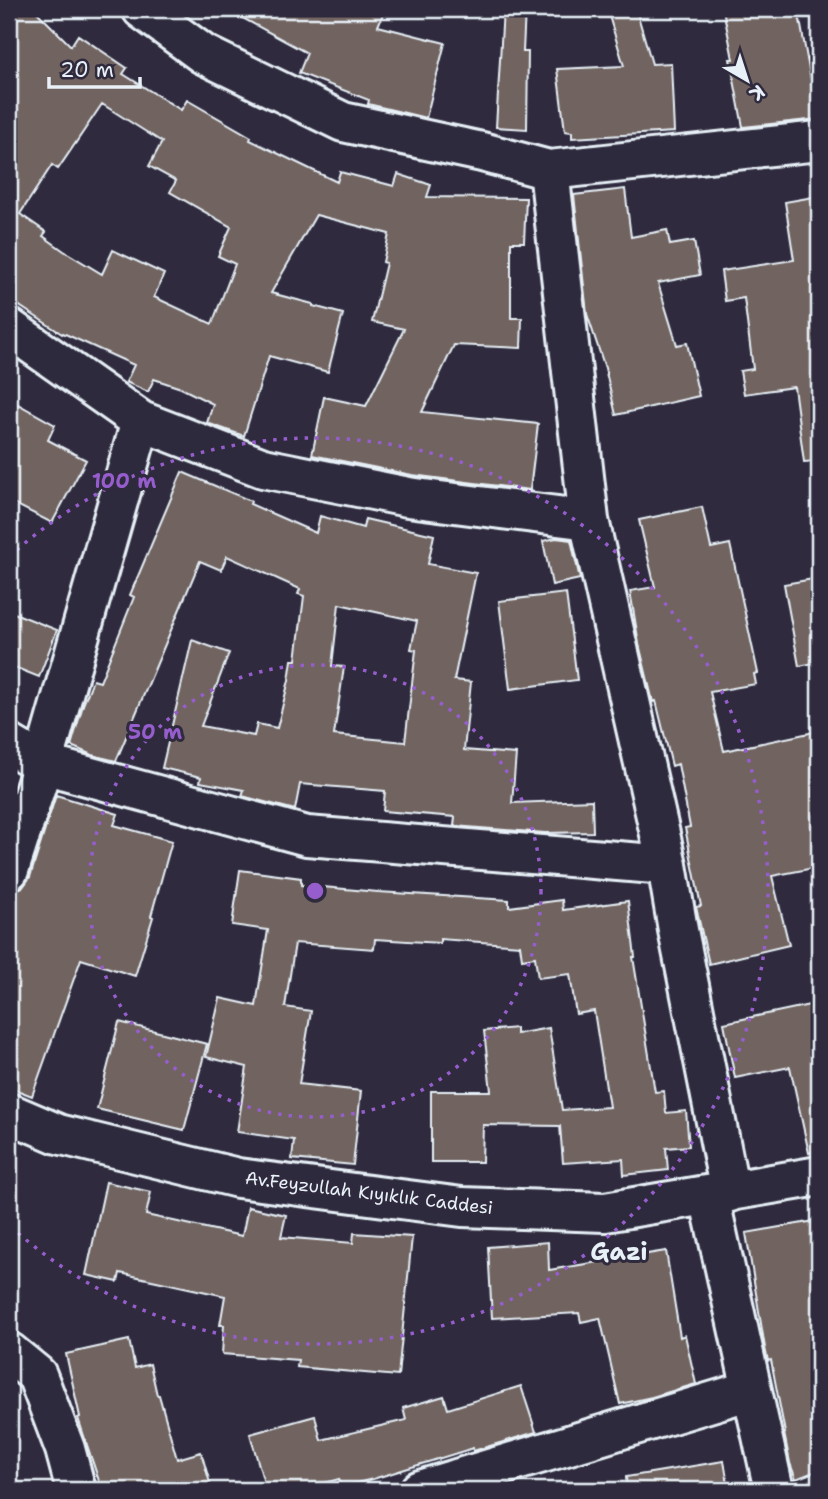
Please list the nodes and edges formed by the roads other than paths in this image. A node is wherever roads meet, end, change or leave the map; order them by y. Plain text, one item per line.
1 (142, 9) edge
2 (819, 141) edge
3 (549, 170) junction
4 (9, 328) edge
5 (141, 421) junction
6 (589, 520) junction
7 (9, 744) edge
8 (43, 764) junction
9 (667, 865) junction
10 (9, 870) edge
11 (9, 1113) edge
12 (819, 1176) edge
13 (720, 1194) junction
14 (18, 1370) edge
15 (751, 1390) junction
16 (434, 1488) edge
17 (76, 1490) edge
18 (774, 1490) edge

1 - 3 street
2 - 3 street
3 - 6 street
4 - 5 street
5 - 6 street
5 - 8 street
6 - 9 street
7 - 8 street
8 - 9 street
8 - 10 street
9 - 13 street
11 - 13 street, Av.Feyzullah Kıyıklık Caddesi
12 - 13 street, Av.Feyzullah Kıyıklık Caddesi
13 - 15 street
14 - 17 street
15 - 16 street
15 - 18 street

